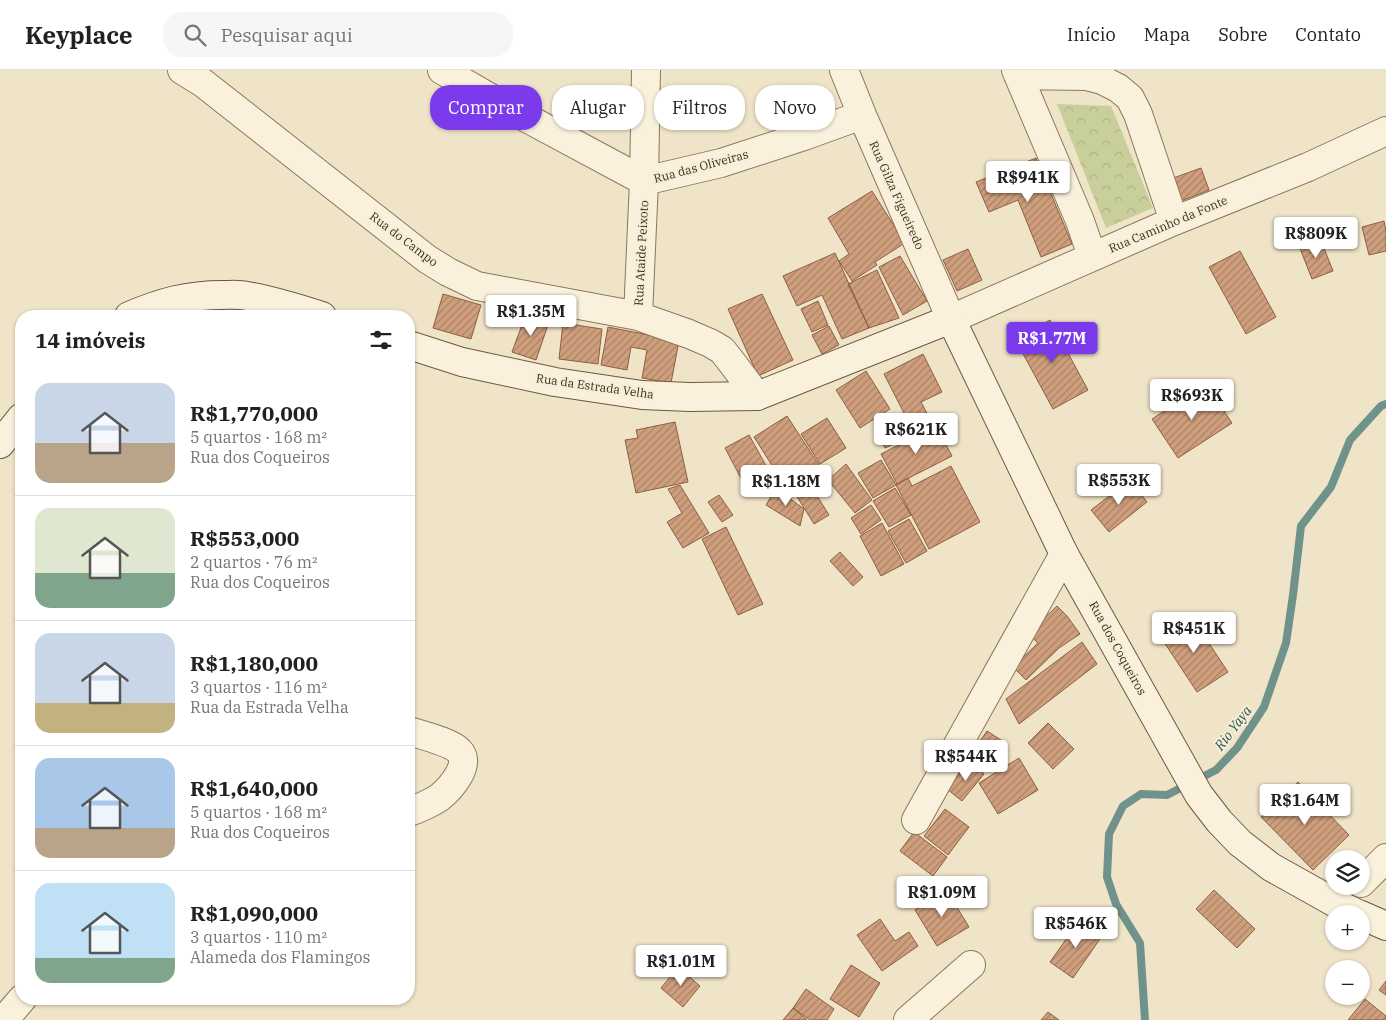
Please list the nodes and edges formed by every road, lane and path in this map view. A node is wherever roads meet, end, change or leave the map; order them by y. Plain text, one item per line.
1 (442, 70) edge
2 (646, 70) edge
3 (844, 70) edge
4 (1017, 72) edge
5 (199, 74) edge
6 (862, 114) junction
7 (1386, 131) edge
8 (644, 181) junction
9 (1174, 221) junction
10 (1092, 256) junction
11 (144, 310) edge
12 (303, 310) edge
13 (638, 316) junction
14 (951, 319) junction
15 (415, 347) edge
16 (757, 396) junction
17 (15, 425) edge
18 (0, 444) edge
19 (1064, 554) junction
20 (415, 733) edge
21 (415, 809) edge
22 (916, 820) dead end
23 (1386, 858) edge
24 (1370, 874) edge
25 (1342, 905) edge
26 (1370, 919) edge
27 (1386, 926) edge
28 (971, 965) dead end
29 (17, 1005) edge
30 (4, 1020) edge
31 (908, 1020) edge

1 - 8 street, Rua das Oliveiras
2 - 8 street, Rua Ataide Peixoto
3 - 6 street, Rua Gilza Figueiredo
4 - 9 street
4 - 10 street
5 - 13 street, Rua do Campo
6 - 8 street, Rua das Oliveiras
6 - 14 street, Rua Gilza Figueiredo
7 - 9 street, Rua Caminho da Fonte
8 - 13 street, Rua Ataide Peixoto
9 - 10 street, Rua Caminho da Fonte
10 - 14 street, Rua Caminho da Fonte
11 - 12 street
13 - 16 street, Rua do Campo
14 - 16 street, Rua da Estrada Velha
14 - 19 street, Rua dos Coqueiros
15 - 16 street, Rua da Estrada Velha
17 - 18 street
19 - 22 street
19 - 25 street, Rua dos Coqueiros
20 - 21 street
23 - 24 street
26 - 27 street, Rua dos Coqueiros
28 - 31 street
29 - 30 street

